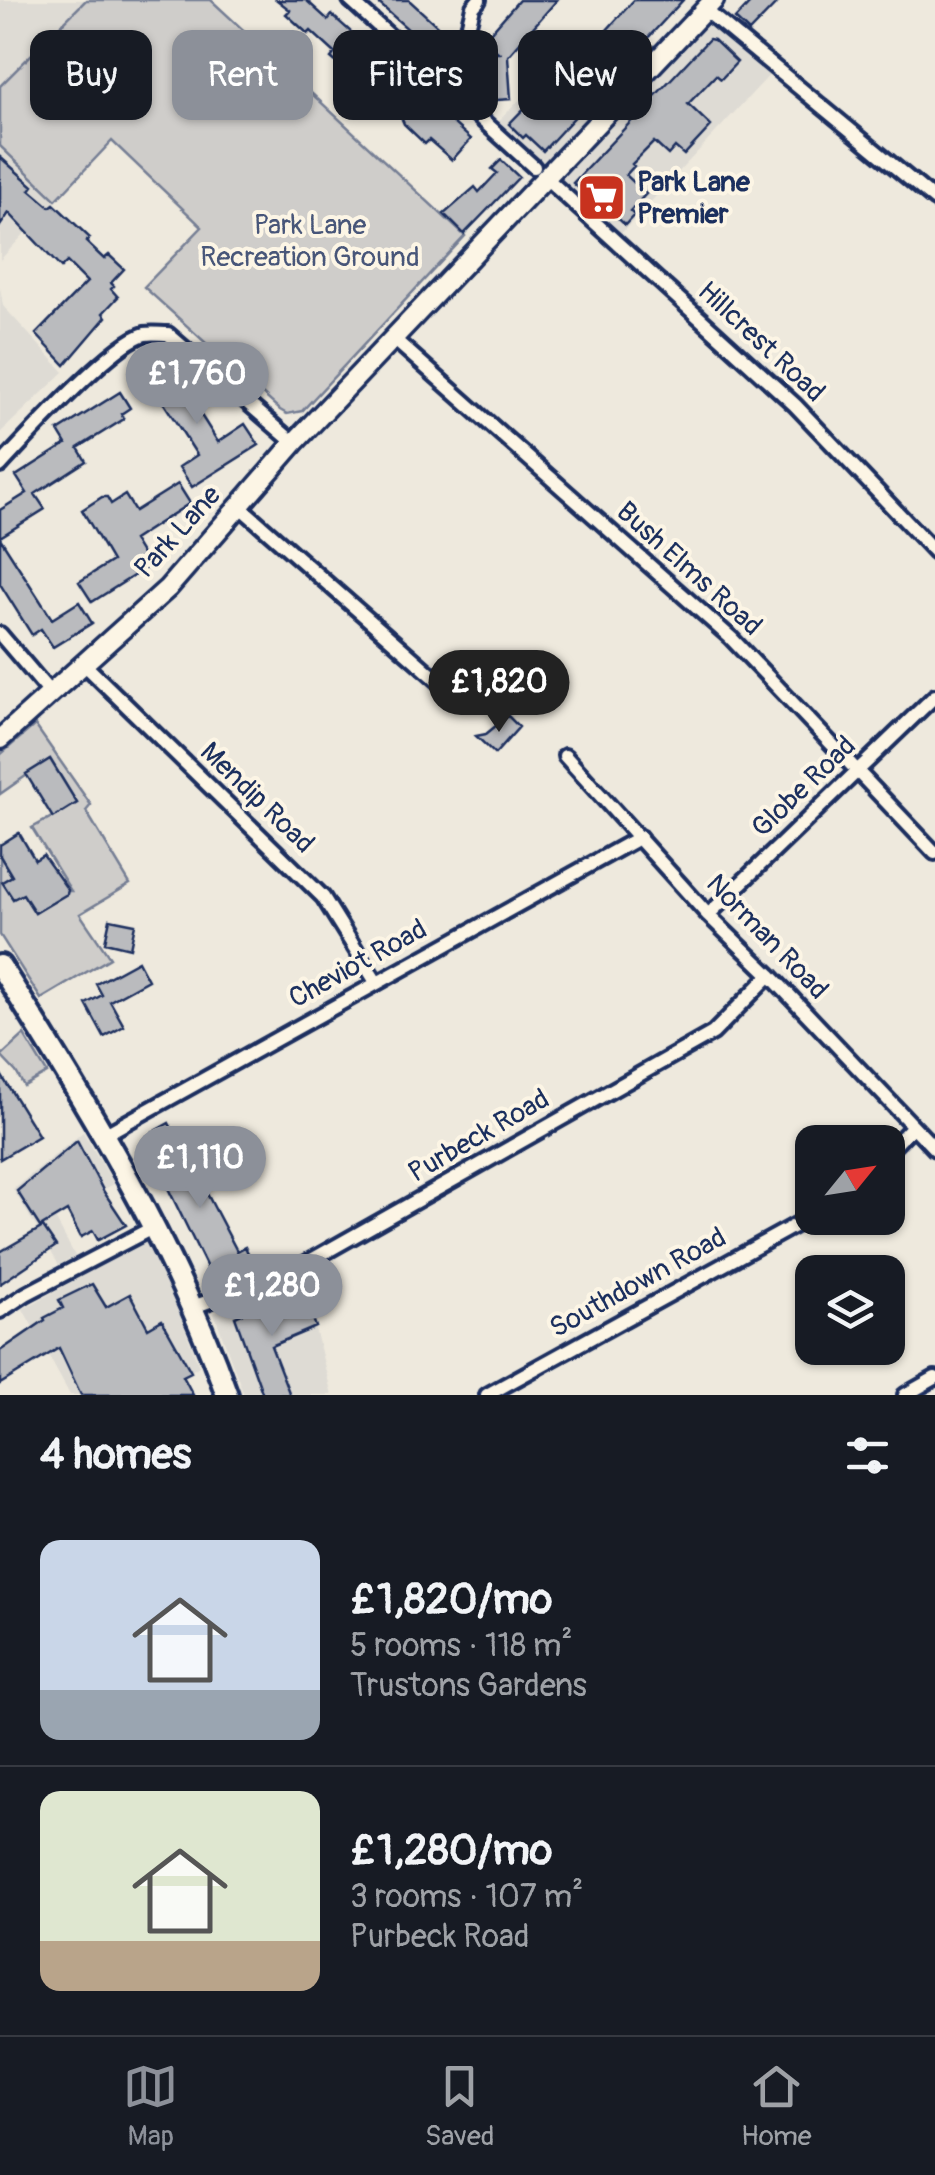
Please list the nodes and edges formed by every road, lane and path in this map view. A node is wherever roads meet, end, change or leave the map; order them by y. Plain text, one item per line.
1 (350, 0) edge
2 (479, 0) edge
3 (709, 5) edge
4 (468, 28) dead end
5 (383, 30) edge
6 (483, 120) edge
7 (540, 172) junction
8 (935, 200) edge
9 (394, 339) junction
10 (294, 443) junction
11 (0, 466) edge
12 (238, 505) junction
13 (935, 552) edge
14 (0, 634) edge
15 (85, 666) junction
16 (52, 695) junction
17 (935, 696) edge
18 (458, 698) dead end
19 (0, 739) edge
20 (566, 756) dead end
21 (857, 770) junction
22 (640, 837) junction
23 (935, 852) edge
24 (708, 915) junction
25 (0, 966) edge
26 (770, 976) junction
27 (376, 982) junction
28 (913, 1126) junction
29 (905, 1134) edge
30 (102, 1136) junction
31 (935, 1149) edge
32 (795, 1225) edge
33 (154, 1227) junction
34 (192, 1307) junction
35 (0, 1312) edge
36 (935, 1378) edge
37 (227, 1395) edge
38 (488, 1395) edge
39 (905, 1395) edge

1 - 5 street, Hillcrest Road
2 - 4 street
3 - 7 street, Park Lane
3 - 8 street
6 - 7 street, Hillcrest Road
7 - 9 street, Park Lane
7 - 13 street, Hillcrest Road
9 - 10 street, Park Lane
9 - 21 street, Bush Elms Road
10 - 11 street
10 - 12 street, Park Lane
12 - 15 street, Park Lane
12 - 18 street
14 - 16 street
15 - 16 street, Park Lane
15 - 27 street, Mendip Road
16 - 19 street, Park Lane
17 - 21 street, Globe Road
20 - 22 street, Norman Road
21 - 23 street, Bush Elms Road
21 - 24 street, Globe Road
22 - 24 street, Norman Road
22 - 27 street, Cheviot Road
24 - 26 street, Norman Road
25 - 30 main road
26 - 28 street, Norman Road
26 - 34 street, Purbeck Road
27 - 30 street, Cheviot Road
28 - 29 street
28 - 31 street, Norman Road
30 - 33 main road
32 - 38 street, Southdown Road
33 - 34 main road
33 - 35 street
34 - 37 main road
36 - 39 street

